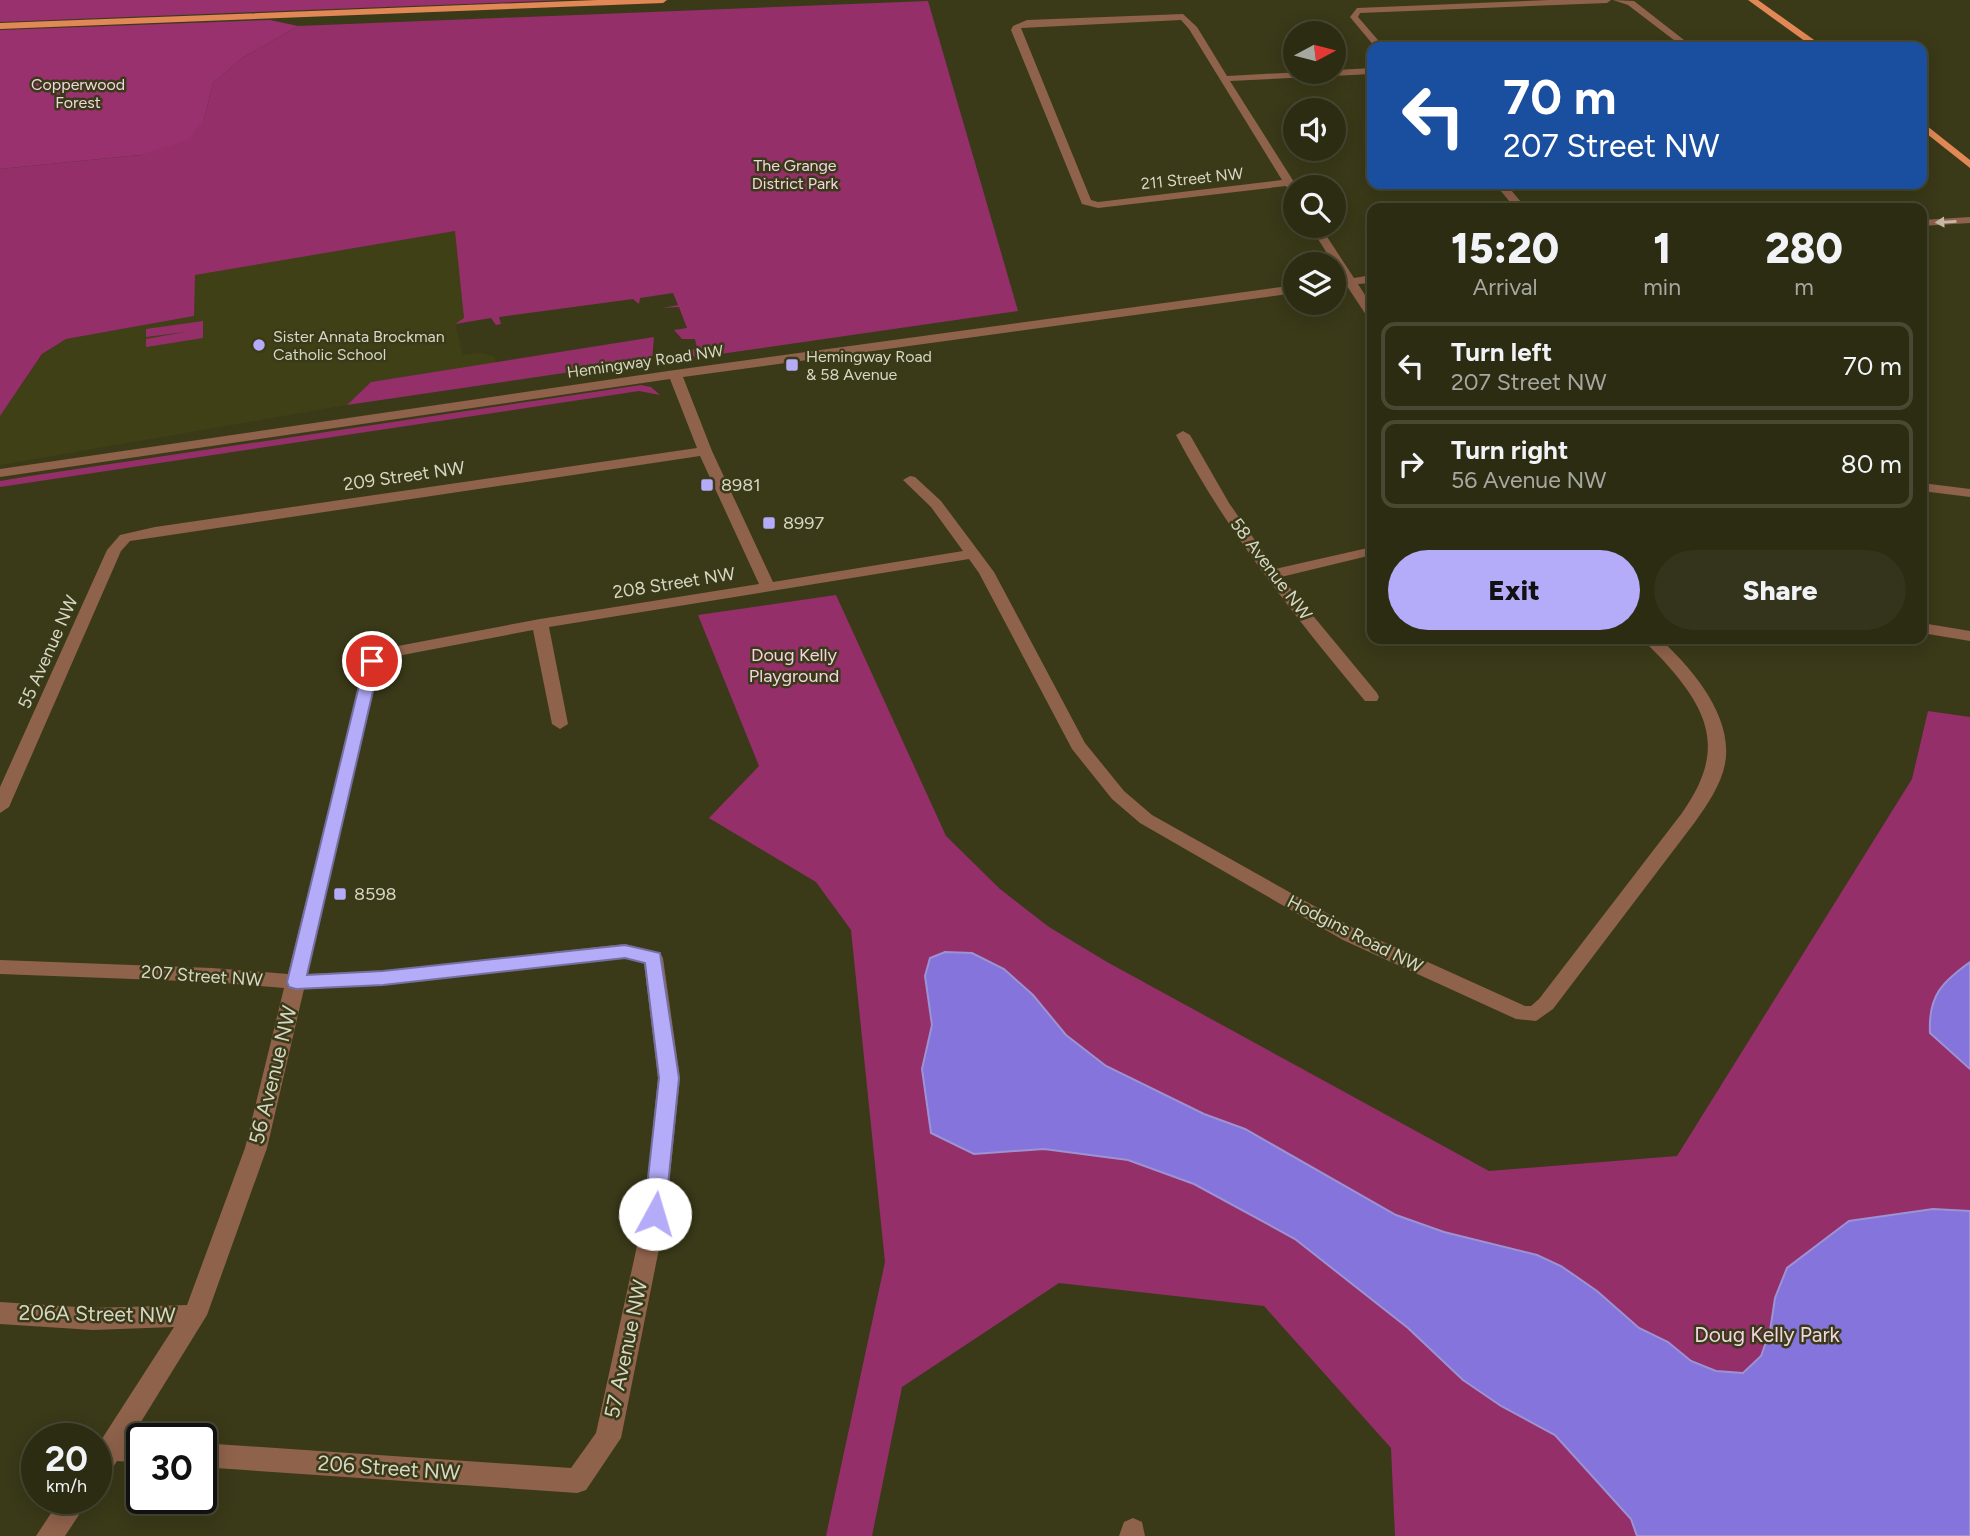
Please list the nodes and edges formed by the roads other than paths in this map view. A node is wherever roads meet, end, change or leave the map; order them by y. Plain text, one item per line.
1 (663, 0) edge
2 (1607, 0) edge
3 (1752, 0) edge
4 (1621, 1) edge
5 (0, 26) edge
6 (1376, 42) edge
7 (1682, 42) edge
8 (1812, 42) edge
9 (1367, 71) edge
10 (1224, 79) junction
11 (1927, 120) edge
12 (1927, 129) edge
13 (1970, 154) edge
14 (1970, 165) edge
15 (1284, 175) edge
16 (1283, 189) edge
17 (1504, 189) edge
18 (1517, 203) edge
19 (1970, 220) edge
20 (1927, 223) edge
21 (1970, 232) edge
22 (1927, 235) edge
23 (1323, 238) edge
24 (1367, 279) edge
25 (1350, 281) junction
26 (1346, 282) edge
27 (1283, 291) edge
28 (1367, 307) edge
29 (675, 374) junction
30 (1183, 435) dead end
31 (705, 451) junction
32 (0, 473) edge
33 (910, 480) dead end
34 (1927, 488) edge
35 (1970, 493) edge
36 (114, 550) joint
37 (1367, 552) edge
38 (973, 554) junction
39 (1273, 574) junction
40 (768, 587) junction
41 (540, 624) junction
42 (1927, 629) edge
43 (1970, 636) edge
44 (1657, 644) edge
45 (382, 653) joint
46 (1371, 697) dead end
47 (560, 724) dead end
48 (0, 807) edge
49 (653, 958) joint
50 (0, 967) edge
51 (296, 982) junction
52 (0, 1313) edge
53 (195, 1315) junction
54 (112, 1449) joint
55 (126, 1450) edge
56 (217, 1456) edge
57 (577, 1482) joint
58 (65, 1514) edge
59 (49, 1536) edge

1 - 5 main road
2 - 6 street
3 - 8 main road
4 - 7 street
9 - 10 street
10 - 15 street
10 - 16 street, 211 Street NW
11 - 13 main road
12 - 14 main road
17 - 18 street
19 -> 20 street
21 - 22 street
23 - 25 street
24 - 25 street
25 - 26 street
25 - 28 street
27 - 29 street, Hemingway Road NW
29 - 31 street
29 - 32 street, Hemingway Road NW
30 - 39 street, 58 Avenue NW
31 - 36 street, 209 Street NW
31 - 40 street
33 - 38 street, Hodgins Road NW
34 - 35 street
36 - 48 street, 55 Avenue NW
37 - 39 street
38 - 40 street, 208 Street NW
38 - 44 street, Hodgins Road NW
39 - 46 street, 58 Avenue NW
40 - 41 street, 208 Street NW
41 - 45 street, 208 Street NW
41 - 47 street
42 - 43 street
45 - 51 street, 56 Avenue NW
49 - 51 street, 207 Street NW
49 - 57 street, 57 Avenue NW
50 - 51 street, 207 Street NW
51 - 53 street, 56 Avenue NW
52 - 53 street, 206A Street NW
53 - 54 street, 56 Avenue NW
54 - 55 street
56 - 57 street, 206 Street NW
58 - 59 street

